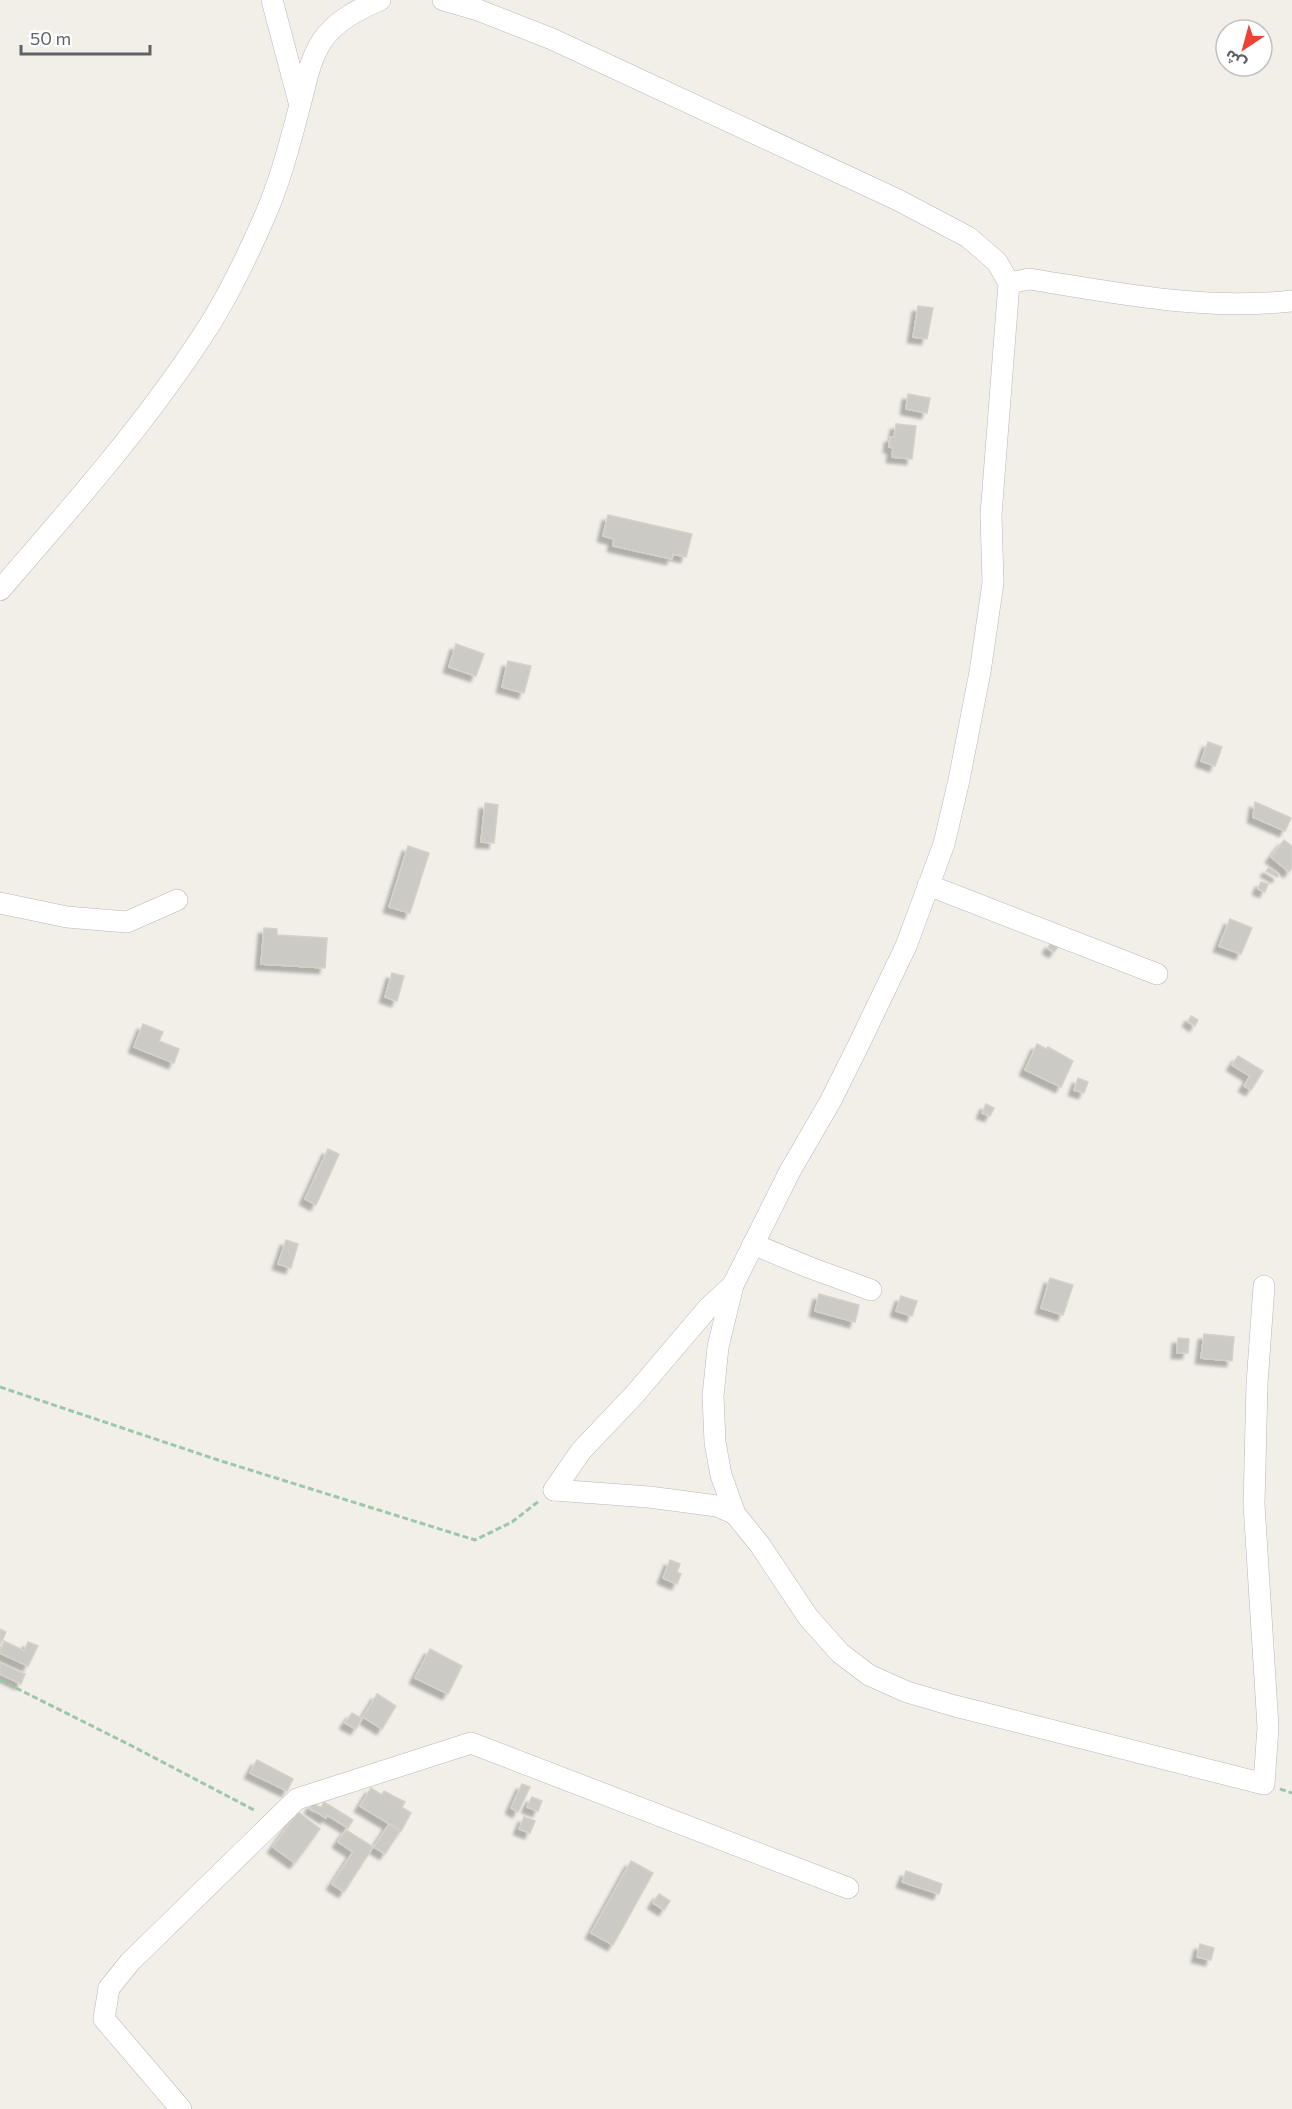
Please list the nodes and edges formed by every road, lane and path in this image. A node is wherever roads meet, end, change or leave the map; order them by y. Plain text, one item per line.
1 (272, 0) edge
2 (380, 0) edge
3 (443, 0) edge
4 (300, 105) junction
5 (1009, 283) junction
6 (1292, 301) edge
7 (0, 590) edge
8 (928, 885) junction
9 (177, 900) dead end
10 (0, 903) edge
11 (1157, 974) dead end
12 (753, 1244) junction
13 (733, 1285) junction
14 (1264, 1287) dead end
15 (871, 1290) dead end
16 (0, 1387) edge
17 (554, 1490) junction
18 (735, 1514) junction
19 (0, 1680) edge
20 (274, 1820) junction
21 (848, 1888) dead end
22 (181, 2109) edge

1 - 4 street
2 - 4 street
3 - 5 street
4 - 7 street
5 - 6 street
5 - 8 street
8 - 11 street
8 - 12 street
9 - 10 street
12 - 13 street
12 - 15 street
13 - 17 street
13 - 18 street
14 - 18 street
16 - 17 path
17 - 18 street
19 - 20 path
20 - 21 street
20 - 22 street

